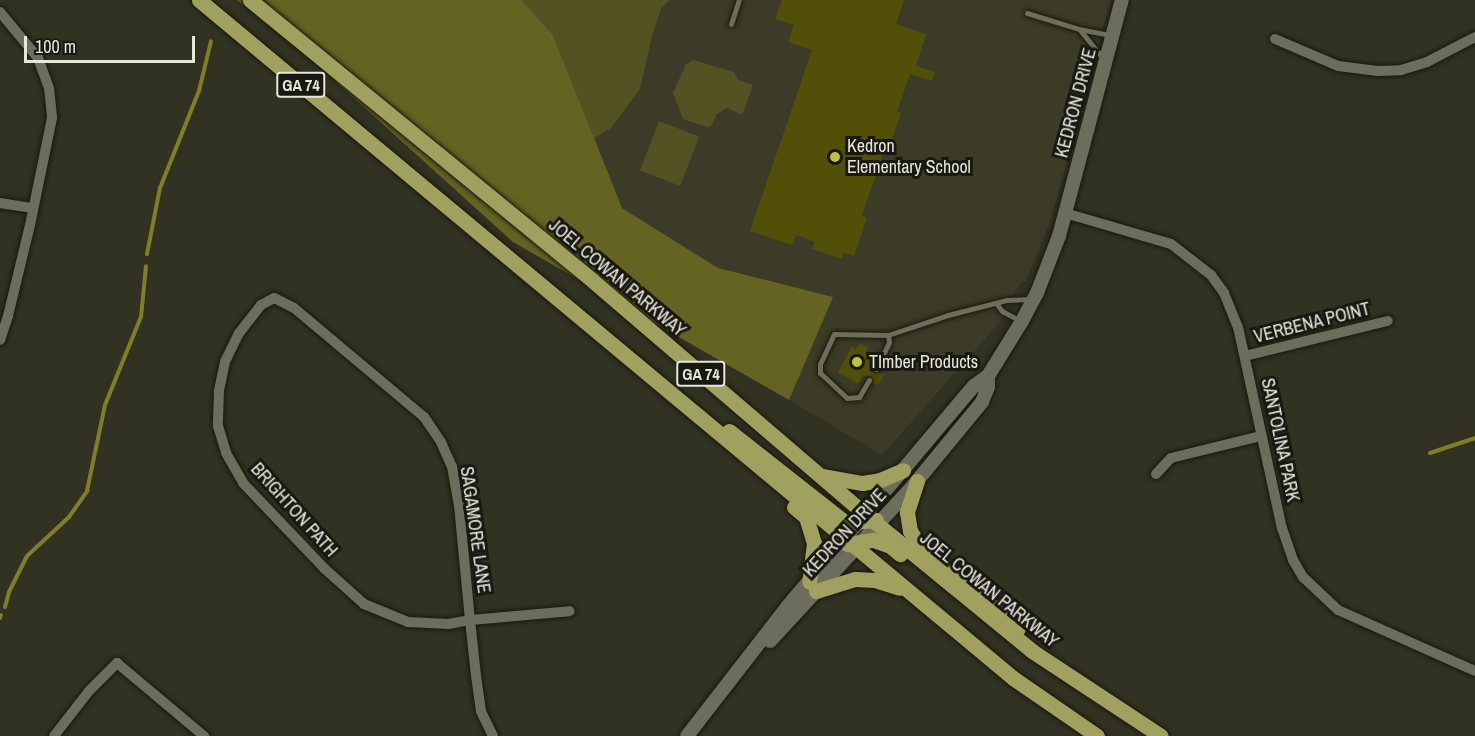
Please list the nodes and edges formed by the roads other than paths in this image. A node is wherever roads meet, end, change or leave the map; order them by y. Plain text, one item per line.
1 (199, 0) edge
2 (250, 0) edge
3 (739, 0) edge
4 (1122, 0) edge
5 (0, 12) edge
6 (1027, 13) dead end
7 (731, 24) dead end
8 (1079, 29) junction
9 (1112, 35) junction
10 (1475, 37) edge
11 (1275, 39) dead end
12 (1105, 62) junction
13 (0, 203) edge
14 (33, 208) junction
15 (1065, 213) junction
16 (274, 298) joint
17 (1034, 299) junction
18 (996, 303) junction
19 (1022, 321) junction
20 (1388, 321) dead end
21 (888, 335) junction
22 (0, 340) edge
23 (1245, 356) junction
24 (876, 369) dead end
25 (988, 376) junction
26 (869, 380) dead end
27 (694, 414) junction
28 (712, 429) junction
29 (1261, 436) junction
30 (903, 470) junction
31 (1156, 474) dead end
32 (819, 475) junction
33 (917, 481) junction
34 (872, 520) junction
35 (851, 543) junction
36 (812, 586) junction
37 (909, 591) junction
38 (570, 611) dead end
39 (470, 620) junction
40 (1032, 651) junction
41 (1475, 671) edge
42 (54, 736) edge
43 (204, 736) edge
44 (493, 736) edge
45 (687, 736) edge
46 (1097, 736) edge
47 (1161, 736) edge

1 - 27 main road, GA 74
2 - 32 main road, JOEL COWAN PARKWAY / GA 74
3 - 7 lane
4 - 9 street, KEDRON DRIVE
5 - 14 street
6 - 8 lane
8 - 9 lane
8 - 12 lane
9 - 12 street, KEDRON DRIVE
10 - 11 street
12 - 15 street, KEDRON DRIVE
13 - 14 street
14 - 22 street
15 - 17 street, KEDRON DRIVE
15 - 23 street, SANTOLINA PARK
16 - 39 street, SAGAMORE LANE
16 - 39 street, BRIGHTON PATH
17 - 18 lane
17 - 19 street, KEDRON DRIVE
18 - 19 lane
18 - 21 lane
19 - 25 street, KEDRON DRIVE
20 - 23 street, VERBENA POINT
21 - 24 lane
21 - 26 lane
23 - 29 street, SANTOLINA PARK
25 - 30 street, KEDRON DRIVE
25 - 33 street, KEDRON DRIVE
27 - 28 main road, GA 74
27 - 34 main road
28 - 35 main road, GA 74
28 - 36 main road
29 - 31 street
29 - 41 street, SANTOLINA PARK
30 - 32 main road
30 - 34 street, KEDRON DRIVE
32 - 34 main road, JOEL COWAN PARKWAY / GA 74
33 - 34 street, KEDRON DRIVE
33 - 40 main road
34 - 35 street, KEDRON DRIVE
34 - 40 main road, JOEL COWAN PARKWAY / GA 74
35 - 36 street, KEDRON DRIVE
35 - 37 main road, GA 74
35 - 40 main road
36 - 37 main road
36 - 45 street, KEDRON DRIVE
37 - 46 main road, GA 74
38 - 39 street, BRIGHTON PATH
39 - 44 street, SAGAMORE LANE
40 - 47 main road, JOEL COWAN PARKWAY / GA 74
42 - 43 street

